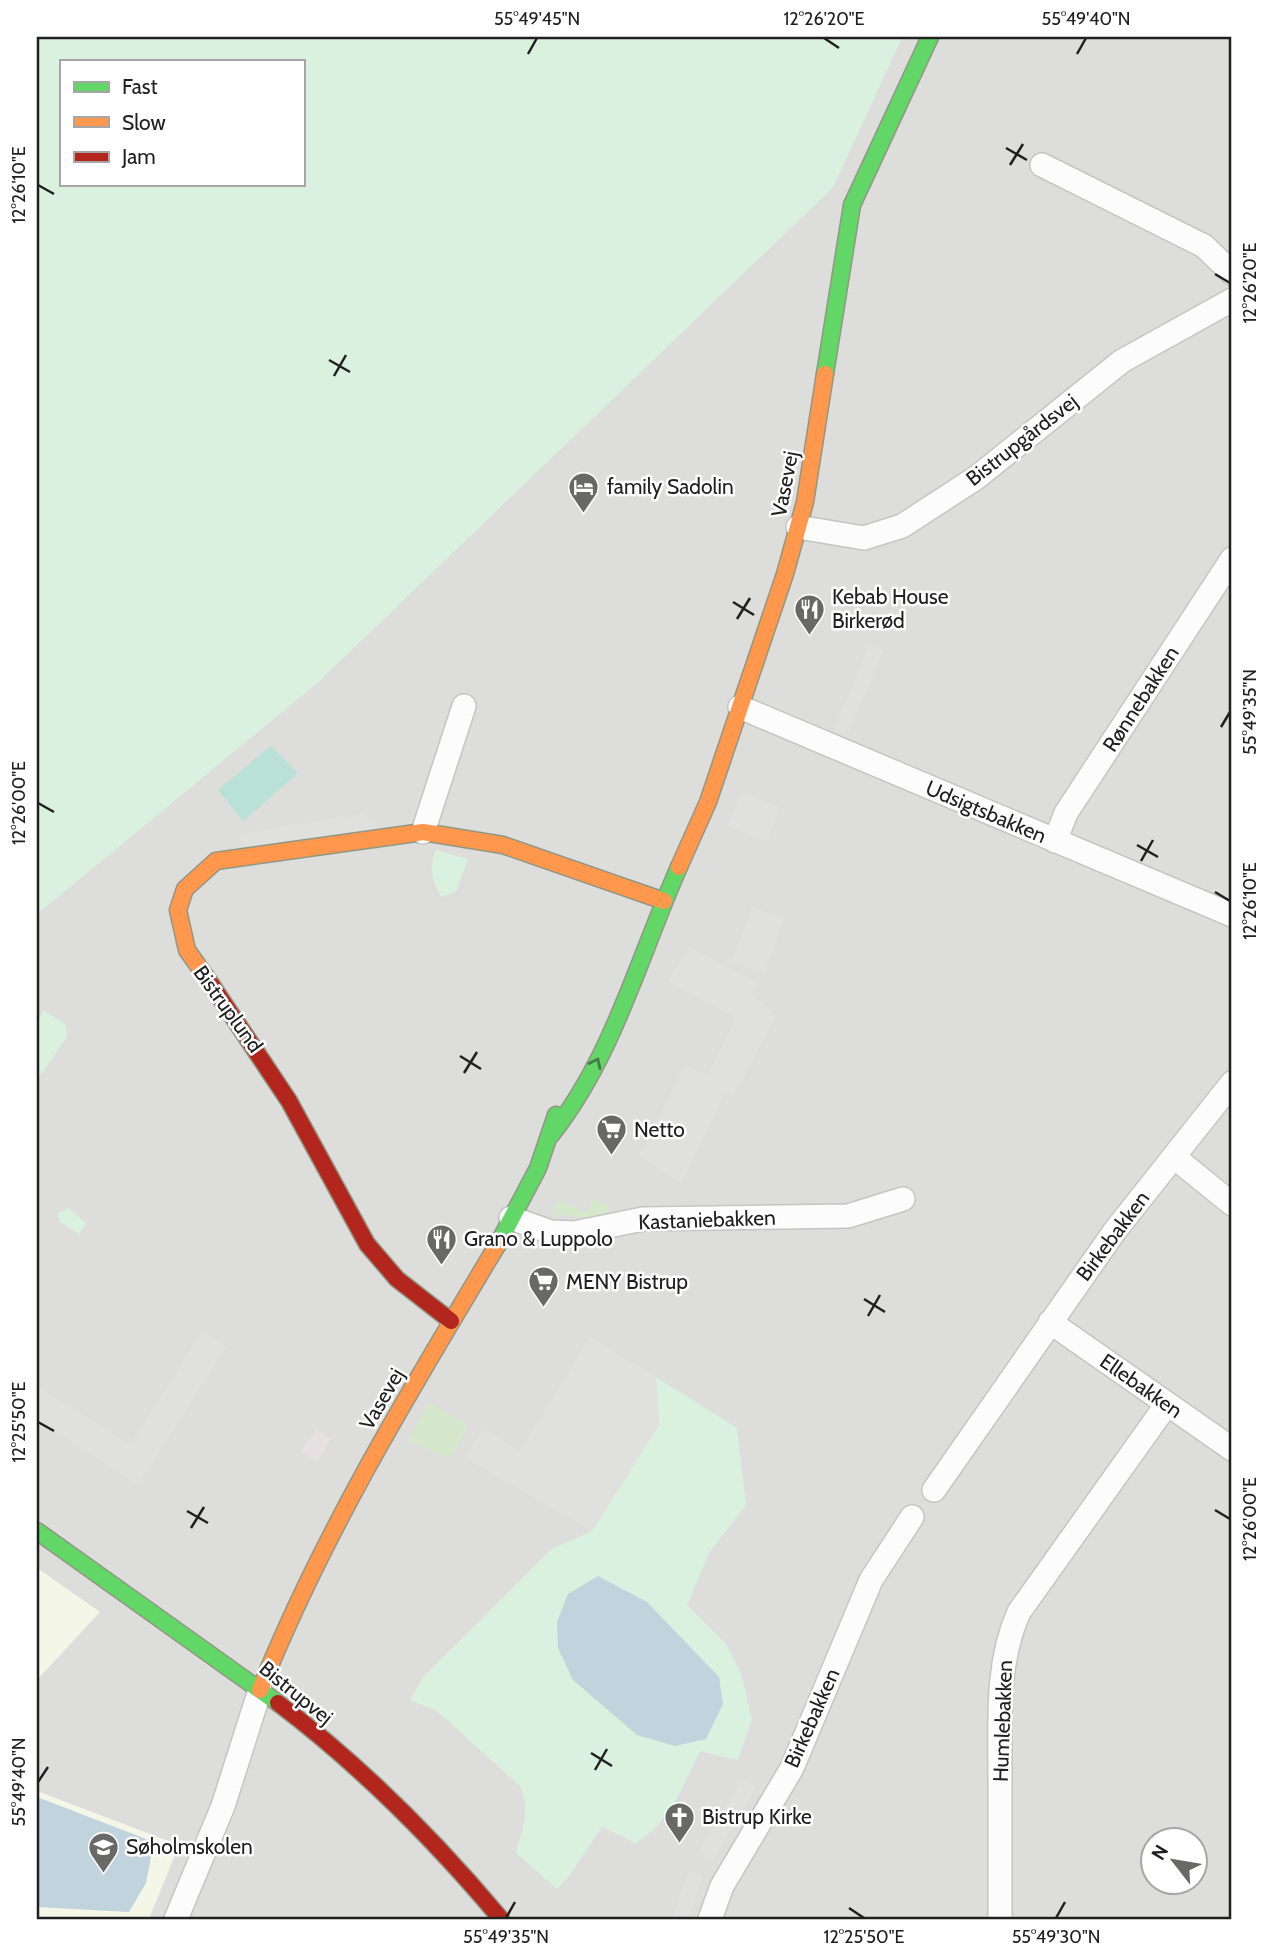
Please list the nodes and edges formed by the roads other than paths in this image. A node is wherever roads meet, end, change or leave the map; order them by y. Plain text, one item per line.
1 (930, 37) edge
2 (1042, 165) dead end
3 (1232, 273) edge
4 (1232, 300) edge
5 (798, 527) junction
6 (1232, 559) edge
7 (464, 706) dead end
8 (740, 708) junction
9 (423, 832) junction
10 (1055, 841) junction
11 (664, 901) junction
12 (1232, 915) edge
13 (650, 932) junction
14 (612, 989) dead end
15 (569, 1077) dead end
16 (1232, 1083) edge
17 (551, 1135) junction
18 (1174, 1157) junction
19 (903, 1199) dead end
20 (1232, 1204) edge
21 (511, 1218) junction
22 (451, 1321) junction
23 (1051, 1322) junction
24 (1167, 1404) junction
25 (1232, 1449) edge
26 (934, 1490) dead end
27 (912, 1517) dead end
28 (37, 1531) edge
29 (260, 1690) junction
30 (176, 1919) edge
31 (501, 1919) edge
32 (710, 1919) edge
33 (1000, 1919) edge

1 - 5 street, Vasevej
2 - 3 street
4 - 5 street, Bistrupgårdsvej
5 - 8 street, Vasevej
6 - 10 street, Rønnebakken
7 - 9 street
8 - 10 street, Udsigtsbakken
8 - 11 street, Vasevej
9 - 11 street, Bistruplund
9 - 22 street, Bistruplund
10 - 12 street, Udsigtsbakken
11 - 13 street, Vasevej
13 - 14 street, Vasevej
17 -> 13 street, Vasevej
15 - 17 street, Vasevej
16 - 18 street, Birkebakken
17 - 21 street, Vasevej
18 - 20 street
18 - 23 street, Birkebakken
19 - 21 street, Kastaniebakken
21 - 22 street, Vasevej
22 - 29 street, Vasevej
23 - 24 street, Ellebakken
23 - 26 street, Birkebakken
24 - 25 street, Ellebakken
24 - 33 street, Humlebakken
27 - 32 street, Birkebakken
28 - 29 street, Bistrupvej
29 - 30 street
29 - 31 street, Bistrupvej

